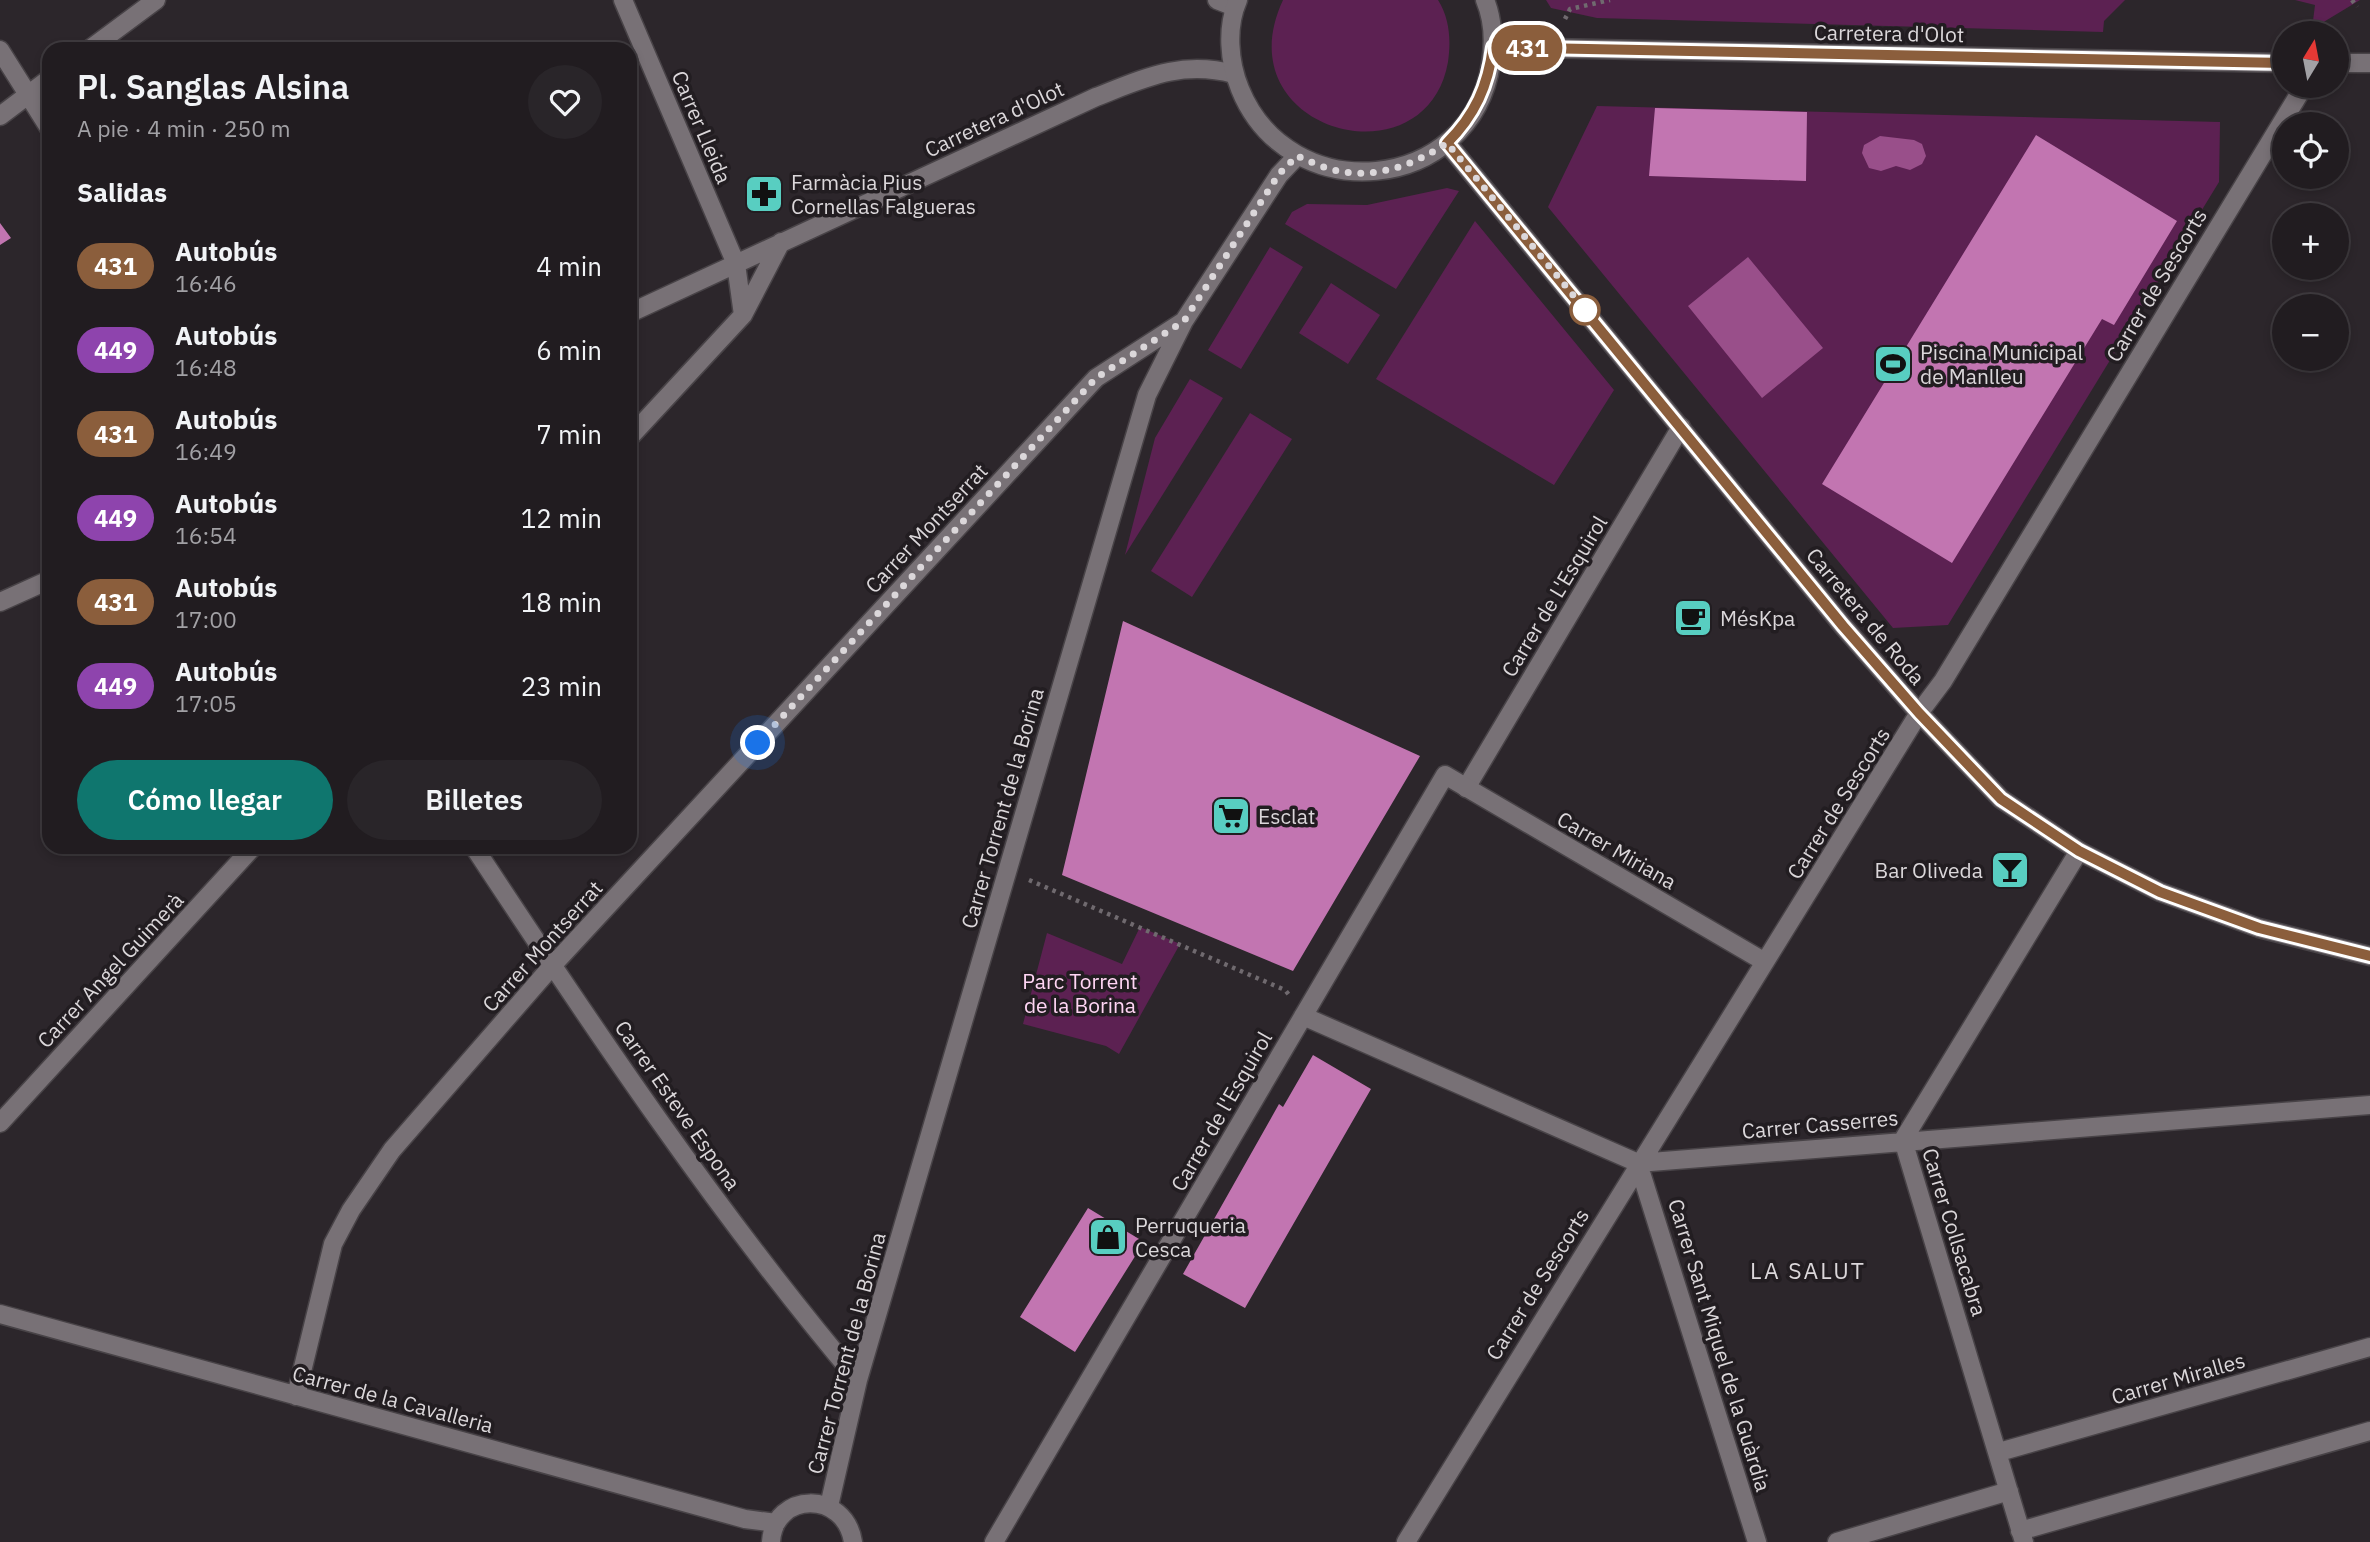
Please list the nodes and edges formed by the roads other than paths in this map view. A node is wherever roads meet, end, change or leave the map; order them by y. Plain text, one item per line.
1 (156, 0) edge
2 (623, 0) edge
3 (1217, 0) edge
4 (1485, 0) edge
5 (1237, 3) edge
6 (99, 42) edge
7 (1493, 47) junction
8 (0, 50) edge
9 (2272, 63) edge
10 (2349, 63) edge
11 (2370, 63) edge
12 (1234, 74) junction
13 (42, 84) edge
14 (29, 94) junction
15 (2297, 98) edge
16 (0, 116) edge
17 (42, 116) edge
18 (1447, 143) junction
19 (1297, 156) junction
20 (781, 242) junction
21 (736, 264) junction
22 (637, 310) edge
23 (743, 315) junction
24 (1184, 321) junction
25 (1681, 427) junction
26 (637, 429) edge
27 (42, 583) edge
28 (0, 602) edge
29 (1919, 713) junction
30 (1445, 775) joint
31 (1466, 788) junction
32 (2079, 851) junction
33 (247, 854) edge
34 (479, 854) edge
35 (2370, 956) edge
36 (1765, 962) junction
37 (552, 966) junction
38 (1303, 1016) junction
39 (2370, 1105) edge
40 (0, 1123) edge
41 (1903, 1140) junction
42 (1638, 1163) junction
43 (0, 1314) edge
44 (2370, 1347) edge
45 (858, 1380) junction
46 (296, 1396) junction
47 (2370, 1431) edge
48 (1999, 1452) junction
49 (2009, 1491) junction
50 (829, 1506) junction
51 (776, 1523) junction
52 (2022, 1536) edge
53 (771, 1542) edge
54 (853, 1542) edge
55 (994, 1542) edge
56 (1406, 1542) edge
57 (1758, 1542) edge
58 (1838, 1542) edge

1 - 6 street
2 - 21 street, Carrer Lleida
3 - 5 street
4 - 7 street
5 - 12 street
7 - 9 street, Carretera d'Olot
7 - 18 street
8 - 14 street
10 - 11 street
12 - 19 street
12 - 20 street, Carretera d'Olot
13 - 14 street
14 - 16 street
14 - 17 street
15 - 29 street, Carrer de Sescorts
18 - 19 street
18 - 25 street, Carretera de Roda
19 - 24 street, Carrer Torrent de la Borina
20 - 21 street, Carretera d'Olot
20 - 23 street
21 - 22 street, Carretera d'Olot
21 - 23 street, Carrer Lleida
23 - 26 street
24 - 37 street, Carrer Montserrat
24 - 45 street, Carrer Torrent de la Borina
25 - 29 street, Carretera de Roda
25 - 31 street, Carrer de L'Esquirol
27 - 28 street
29 - 32 street, Carretera de Roda
29 - 36 street, Carrer de Sescorts
30 - 31 street, Carrer Miriana
30 - 38 street, Carrer de l'Esquirol
31 - 36 street, Carrer Miriana
32 - 35 street, Carretera de Roda
32 - 41 street, Carrer Collsacabra
33 - 40 street, Carrer Angel Guimerà
34 - 37 street, Carrer Esteve Espona
36 - 42 street, Carrer de Sescorts
37 - 45 street, Carrer Esteve Espona
37 - 46 street, Carrer Montserrat
38 - 42 street, Carrer Casserres
38 - 55 street, Carrer de l'Esquirol
39 - 41 street, Carrer Casserres
41 - 42 street, Carrer Casserres
41 - 48 street, Carrer Collsacabra
42 - 56 street, Carrer de Sescorts
42 - 57 street, Carrer Sant Miquel de la Guàrdia
43 - 46 street, Carrer de la Cavalleria
44 - 48 street, Carrer Miralles
45 - 50 street, Carrer Torrent de la Borina
46 - 51 street, Carrer de la Cavalleria
47 - 52 street
48 - 49 street, Carrer Collsacabra
49 - 52 street, Carrer Collsacabra
49 - 58 street
50 - 51 street
50 - 54 street
51 - 53 street

